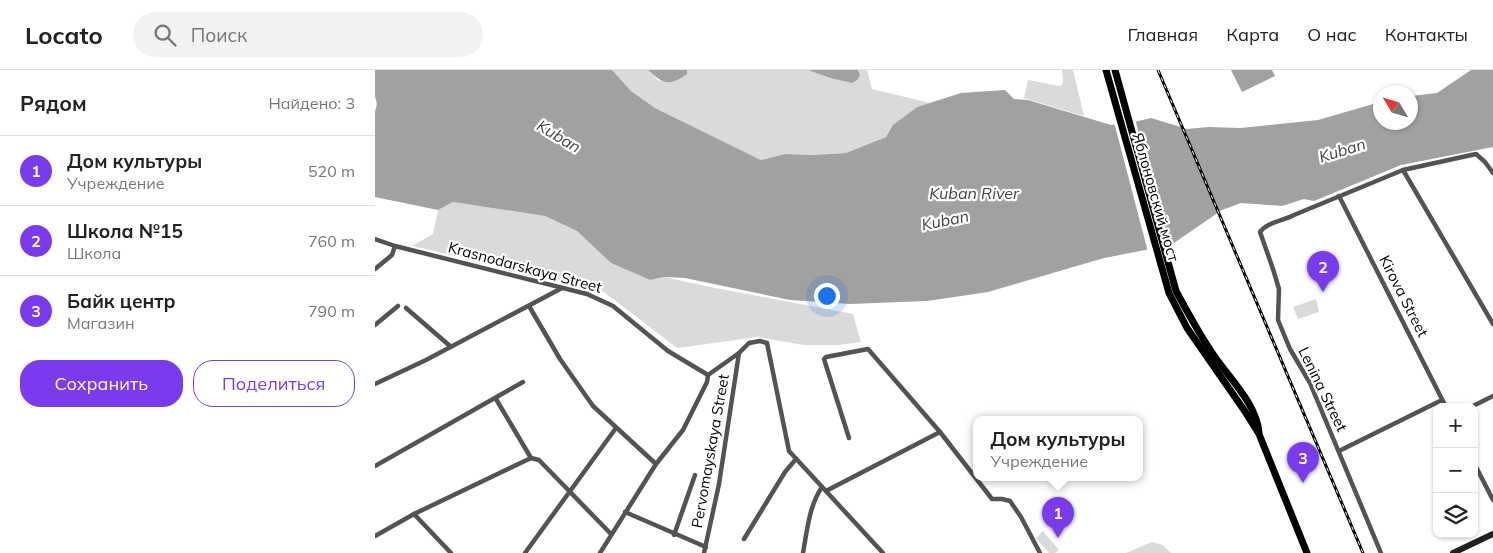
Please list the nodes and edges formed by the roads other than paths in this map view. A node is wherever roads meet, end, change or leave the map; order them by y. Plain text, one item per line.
1 (1106, 70) edge
2 (1115, 70) edge
3 (1403, 170) junction
4 (1493, 173) edge
5 (1339, 196) junction
6 (375, 239) edge
7 (395, 246) junction
8 (375, 269) edge
9 (562, 288) junction
10 (398, 306) dead end
11 (529, 306) junction
12 (406, 308) dead end
13 (1493, 324) edge
14 (375, 325) edge
15 (1190, 326) junction
16 (451, 346) junction
17 (739, 354) junction
18 (708, 375) junction
19 (523, 382) dead end
20 (375, 384) edge
21 (1493, 396) edge
22 (496, 399) junction
23 (1443, 400) junction
24 (1444, 403) edge
25 (1478, 404) edge
26 (617, 428) junction
27 (940, 432) junction
28 (849, 438) dead end
29 (1339, 451) junction
30 (531, 458) junction
31 (796, 459) junction
32 (656, 464) junction
33 (375, 466) edge
34 (1478, 471) edge
35 (695, 475) dead end
36 (973, 475) edge
37 (977, 481) edge
38 (824, 489) junction
39 (570, 490) junction
40 (1493, 500) edge
41 (625, 512) junction
42 (414, 514) junction
43 (611, 534) junction
44 (1493, 534) edge
45 (674, 535) junction
46 (375, 536) edge
47 (744, 539) dead end
48 (706, 547) junction
49 (451, 553) edge
50 (525, 553) edge
51 (600, 553) edge
52 (704, 553) edge
53 (803, 553) edge
54 (883, 553) edge
55 (1040, 553) edge
56 (1307, 553) edge
57 (1381, 553) edge
58 (1453, 553) edge

1 - 15 main road, Яблоновский мост
2 - 15 main road, Яблоновский мост
3 - 4 street
3 - 5 street
3 - 13 street
5 - 23 street, Kirova Street
5 - 29 street, Lenina Street
6 - 7 street, Krasnodarskaya Street
7 - 8 street
7 - 9 street, Krasnodarskaya Street
9 - 11 street
9 - 18 street, Krasnodarskaya Street
10 - 14 street
11 - 16 street
11 - 26 street
12 - 16 street
15 - 56 main road
16 - 20 street
17 - 18 street
17 - 31 street
17 - 48 street, Pervomayskaya Street
18 - 32 street
19 - 22 street
21 - 25 street
22 - 30 street
22 - 33 street
23 - 24 street, Kirova Street
23 - 29 street
26 - 32 street
26 - 39 street
27 - 28 street
27 - 36 street
27 - 38 street
29 - 57 street, Lenina Street
30 - 39 street
30 - 42 street
31 - 38 street
31 - 47 street
32 - 41 street
34 - 40 street
35 - 45 street
37 - 55 street
38 - 53 street
38 - 54 street
39 - 43 street
39 - 50 street
41 - 43 street
41 - 45 street
42 - 46 street
42 - 49 street
43 - 51 street
44 - 58 street
45 - 48 street
48 - 52 street, Pervomayskaya Street

